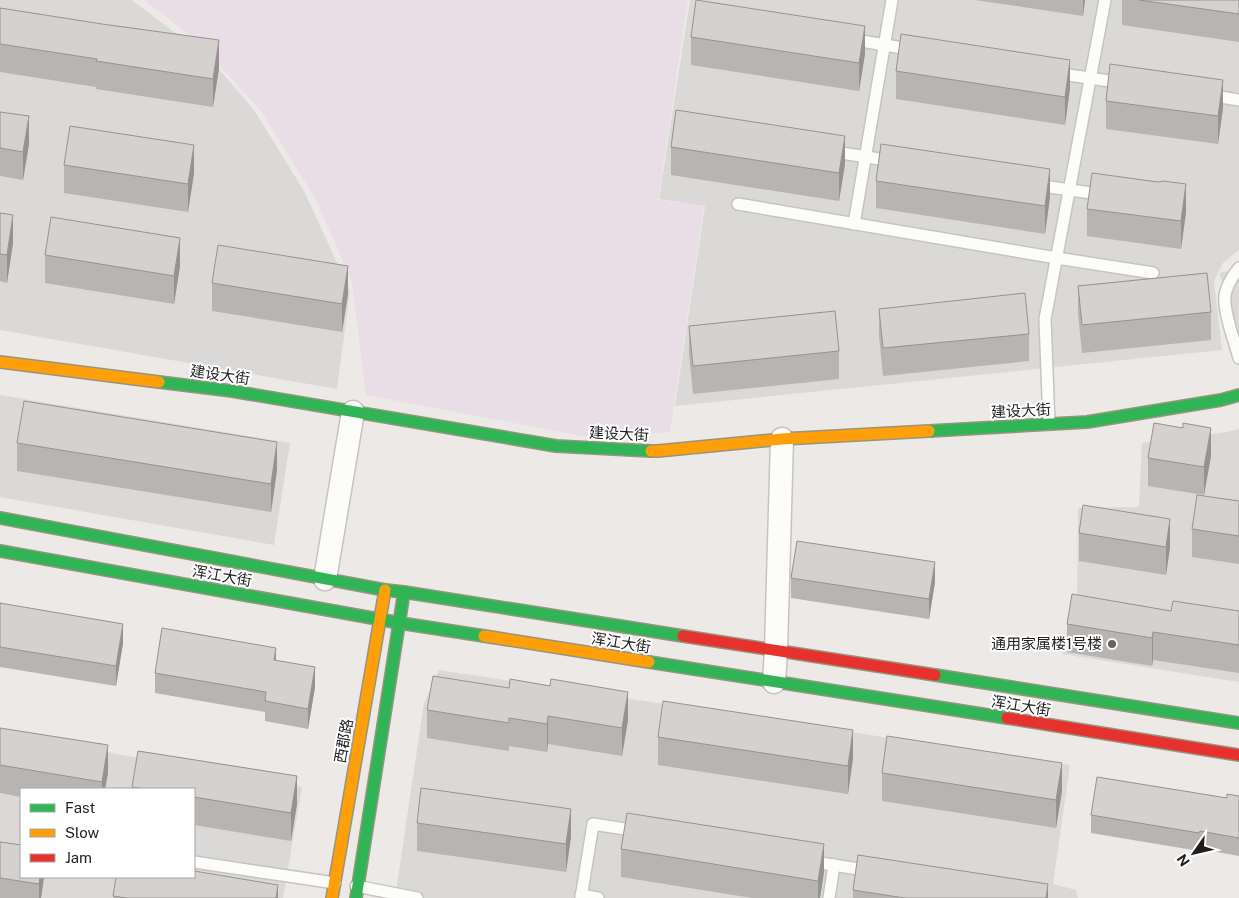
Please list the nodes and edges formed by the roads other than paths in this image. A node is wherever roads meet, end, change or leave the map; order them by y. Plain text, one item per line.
1 (892, 0) edge
2 (1105, 0) edge
3 (838, 37) edge
4 (885, 45) junction
5 (924, 51) edge
6 (1041, 70) edge
7 (1090, 78) junction
8 (1137, 85) edge
9 (1202, 94) edge
10 (1239, 100) edge
11 (817, 148) edge
12 (866, 157) junction
13 (904, 163) edge
14 (1021, 182) edge
15 (1070, 191) junction
16 (1119, 197) edge
17 (738, 204) dead end
18 (854, 224) junction
19 (1056, 258) junction
20 (1239, 268) edge
21 (1153, 273) dead end
22 (1239, 358) edge
23 (0, 362) edge
24 (1239, 395) edge
25 (353, 412) junction
26 (1049, 424) junction
27 (782, 439) junction
28 (0, 518) edge
29 (0, 551) edge
30 (325, 579) junction
31 (385, 590) junction
32 (404, 592) junction
33 (380, 620) junction
34 (400, 623) junction
35 (776, 650) junction
36 (774, 682) junction
37 (1239, 723) edge
38 (1239, 755) edge
39 (651, 834) edge
40 (795, 858) edge
41 (195, 862) edge
42 (834, 865) junction
43 (882, 873) edge
44 (334, 883) junction
45 (357, 892) edge
46 (581, 897) edge
47 (332, 898) edge
48 (417, 898) edge
49 (598, 898) edge
50 (829, 898) edge

1 - 4 lane
2 - 7 lane
3 - 4 lane
4 - 5 lane
4 - 12 lane
6 - 7 lane
7 - 8 lane
7 - 15 lane
9 - 10 lane
11 - 12 lane
12 - 13 lane
12 - 18 lane
14 - 15 lane
15 - 16 lane
15 - 19 lane
17 - 18 lane
18 - 19 lane
19 - 21 lane
19 - 26 lane
20 - 22 lane
23 - 25 main road, 建设大街
24 - 26 main road, 建设大街
25 - 27 main road, 建设大街
25 - 30 street
26 - 27 main road, 建设大街
27 - 35 street
28 - 30 main road
29 - 33 main road, 浑江大街
30 - 31 main road
31 - 32 main road
31 - 33 main road, 西郡路
32 - 34 main road
32 - 35 main road
33 - 34 main road, 浑江大街
33 - 44 main road, 西郡路
34 - 36 main road, 浑江大街
34 - 45 main road
35 - 36 street
35 - 37 main road
36 - 38 main road, 浑江大街
39 - 46 lane
40 - 42 lane
41 - 44 lane
42 - 43 lane
42 - 50 lane
44 - 45 lane
44 - 47 main road, 西郡路
45 - 48 lane
46 - 49 lane

